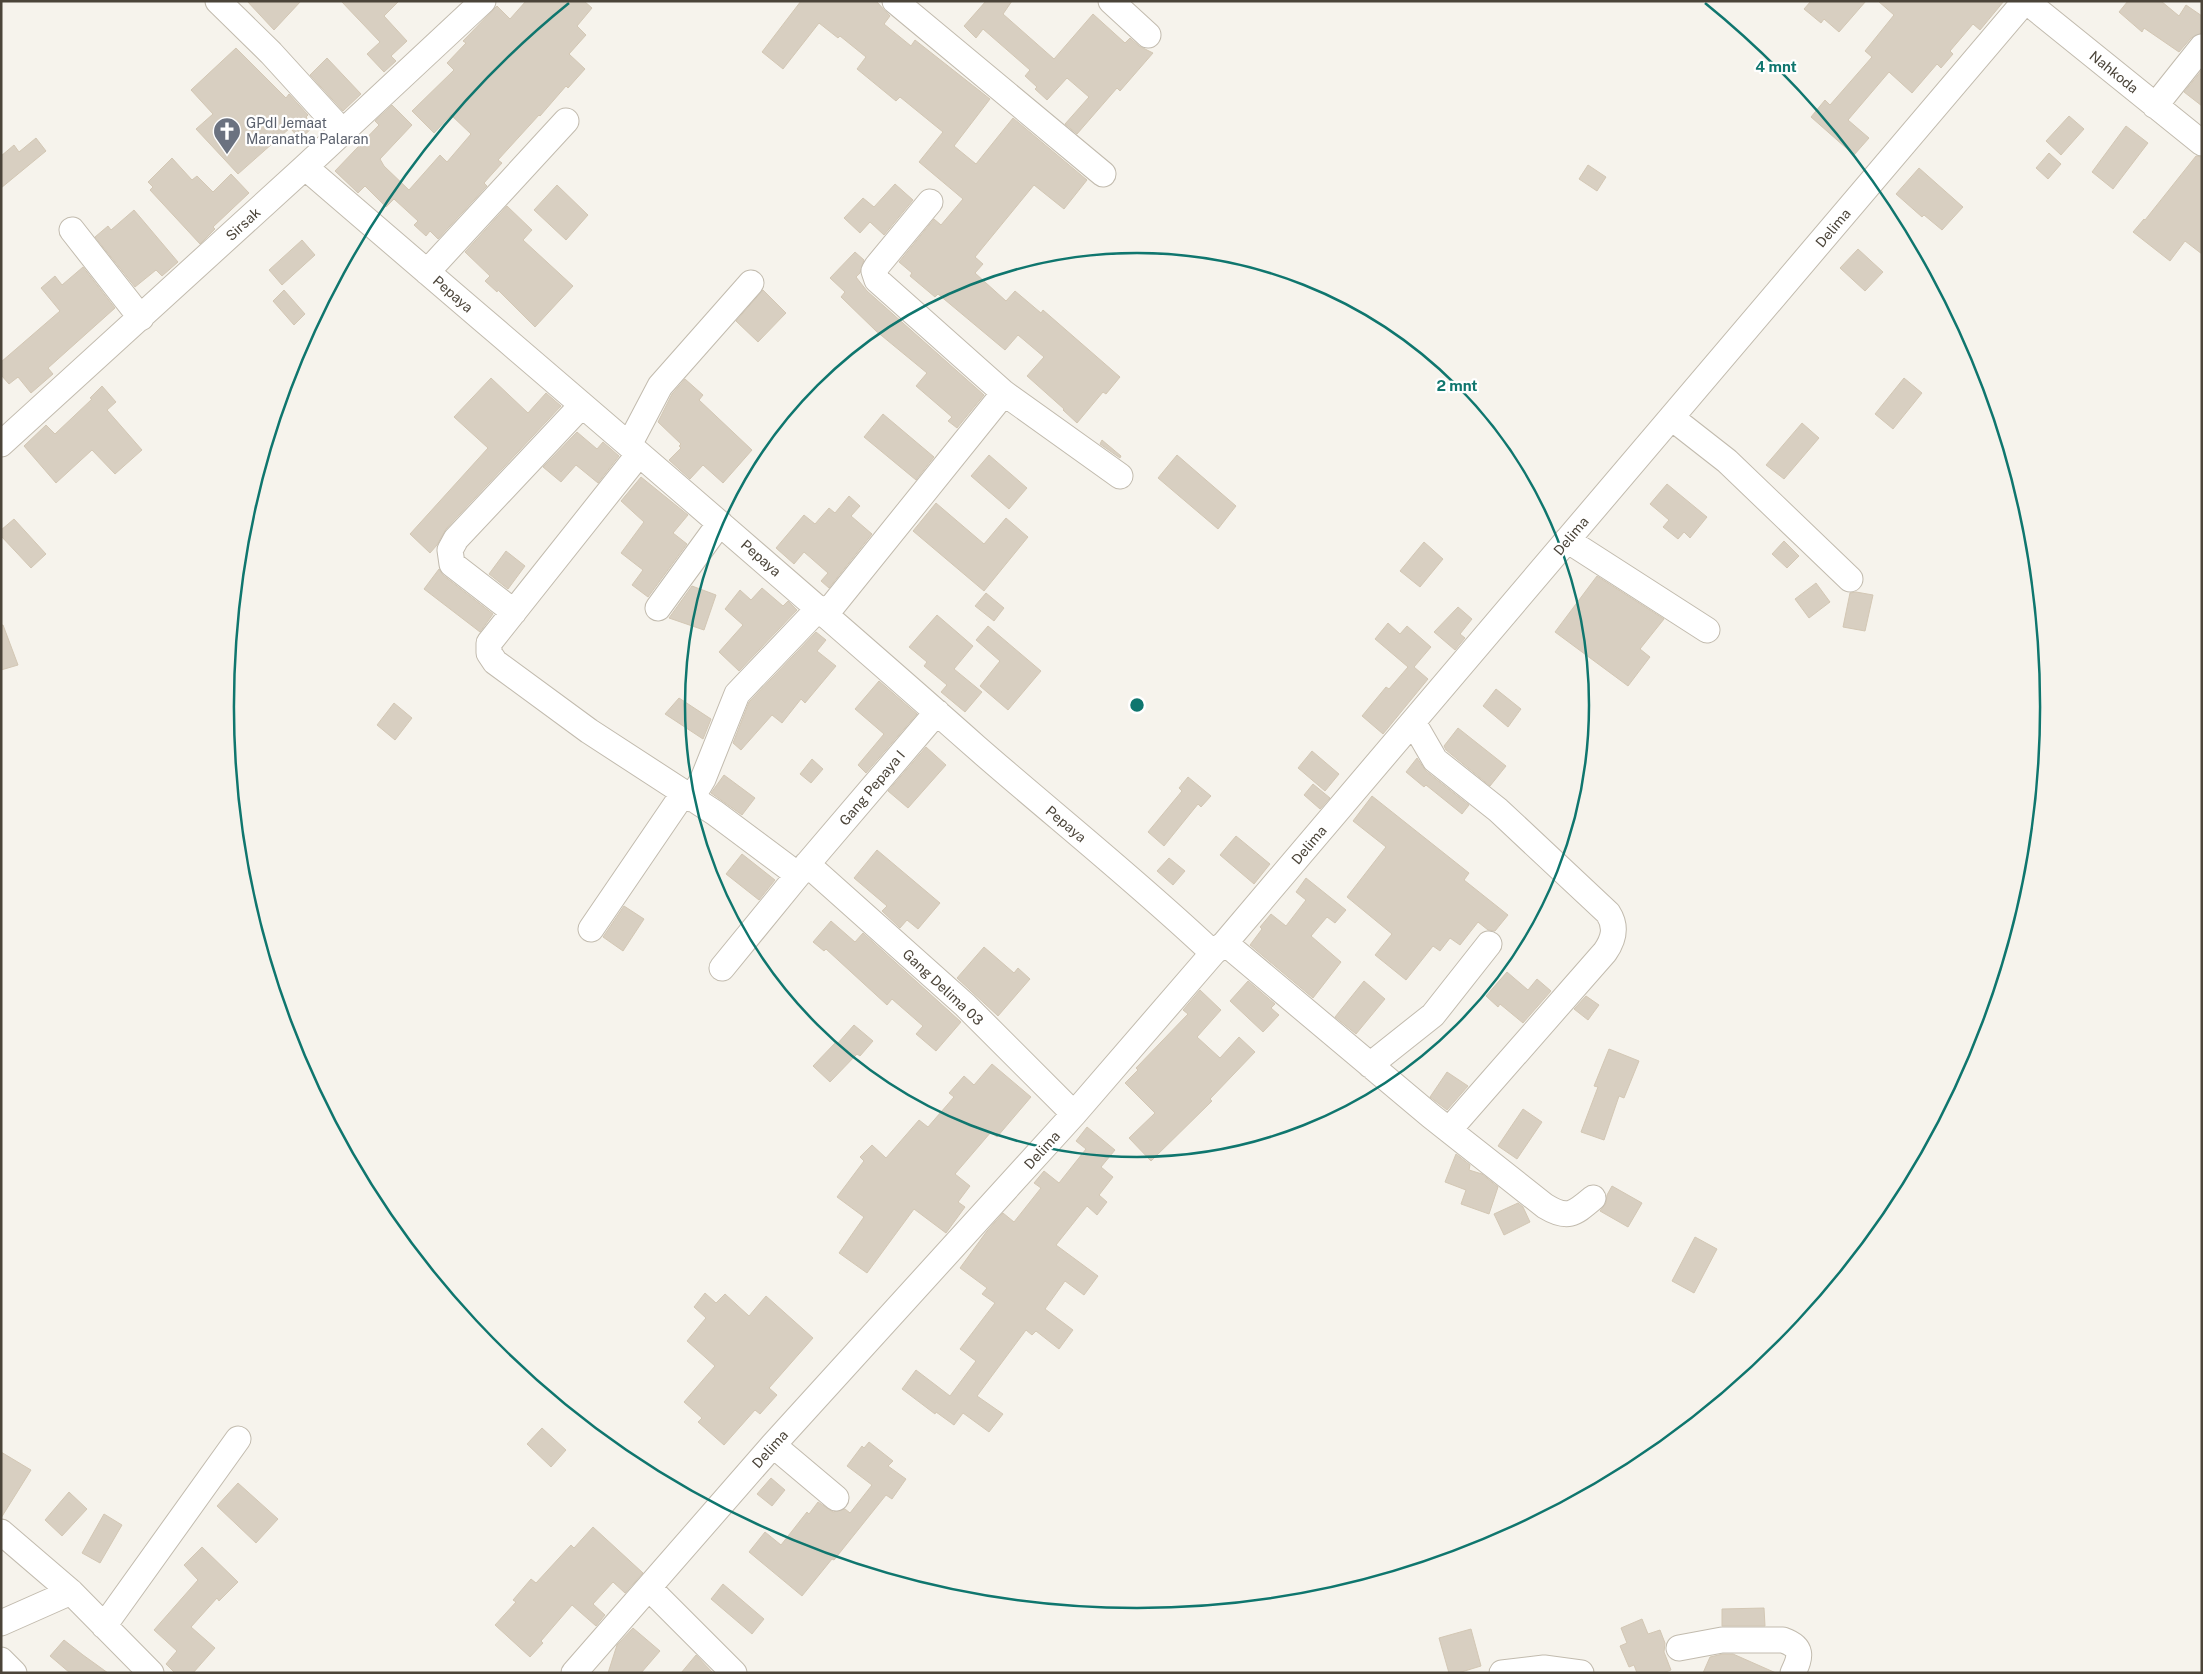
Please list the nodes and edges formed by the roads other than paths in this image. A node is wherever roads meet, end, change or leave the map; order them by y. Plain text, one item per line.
1 (218, 1) edge
2 (483, 1) edge
3 (895, 1) edge
4 (1111, 1) edge
5 (2026, 1) edge
6 (1148, 35) dead end
7 (2202, 47) edge
8 (2155, 106) junction
9 (566, 121) dead end
10 (343, 132) junction
11 (2202, 143) edge
12 (305, 167) junction
13 (1103, 174) dead end
14 (930, 202) dead end
15 (72, 230) dead end
16 (426, 272) junction
17 (751, 284) dead end
18 (141, 318) junction
19 (1004, 393) junction
20 (582, 405) junction
21 (1672, 418) junction
22 (1, 444) edge
23 (634, 449) junction
24 (1120, 476) dead end
25 (720, 523) junction
26 (1567, 540) junction
27 (1850, 579) dead end
28 (658, 608) dead end
29 (822, 611) junction
30 (514, 612) junction
31 (1707, 630) dead end
32 (937, 712) junction
33 (1413, 722) junction
34 (687, 797) junction
35 (803, 870) junction
36 (592, 929) dead end
37 (1489, 944) dead end
38 (1219, 948) junction
39 (722, 968) dead end
40 (1370, 1065) junction
41 (1074, 1114) junction
42 (1449, 1130) junction
43 (1593, 1198) dead end
44 (238, 1439) dead end
45 (773, 1445) junction
46 (836, 1498) dead end
47 (1, 1532) edge
48 (649, 1588) junction
49 (71, 1592) junction
50 (1, 1623) edge
51 (104, 1626) junction
52 (1679, 1648) dead end
53 (1, 1660) edge
54 (14, 1673) edge
55 (151, 1673) edge
56 (574, 1673) edge
57 (734, 1673) edge
58 (1502, 1673) edge
59 (1581, 1673) edge
60 (1793, 1673) edge

1 - 10 street
2 - 10 street, Sirsak
3 - 13 street
4 - 6 street
5 - 8 street, Nahkoda
5 - 21 street, Delima
7 - 8 street
8 - 11 street, Nahkoda
9 - 16 street
10 - 12 street, Sirsak
12 - 16 street, Pepaya
12 - 18 street, Sirsak
14 - 19 street
15 - 18 street
16 - 20 street, Pepaya
17 - 23 street
18 - 22 street, Sirsak
19 - 24 street
19 - 29 street
20 - 23 street, Pepaya
20 - 30 street
21 - 26 street, Delima
21 - 27 street
23 - 25 street, Pepaya
23 - 30 street
25 - 28 street
25 - 29 street, Pepaya
26 - 31 street
26 - 33 street, Delima
29 - 32 street, Pepaya
29 - 34 street
30 - 34 street, Gang Delima 03
32 - 35 street, Gang Pepaya I
32 - 38 street, Pepaya
33 - 38 street, Delima
33 - 42 street
34 - 35 street, Gang Delima 03
34 - 36 street
35 - 39 street, Gang Pepaya I
35 - 41 street, Gang Delima 03
37 - 40 street
38 - 40 street, Pepaya
38 - 41 street, Delima
40 - 42 street, Pepaya
41 - 45 street, Delima
42 - 43 street, Pepaya
44 - 51 street
45 - 46 street
45 - 48 street, Delima
47 - 49 street
48 - 56 street, Delima
48 - 57 street
49 - 50 street
49 - 51 street
51 - 55 street
52 - 60 street
53 - 54 street
58 - 59 street

